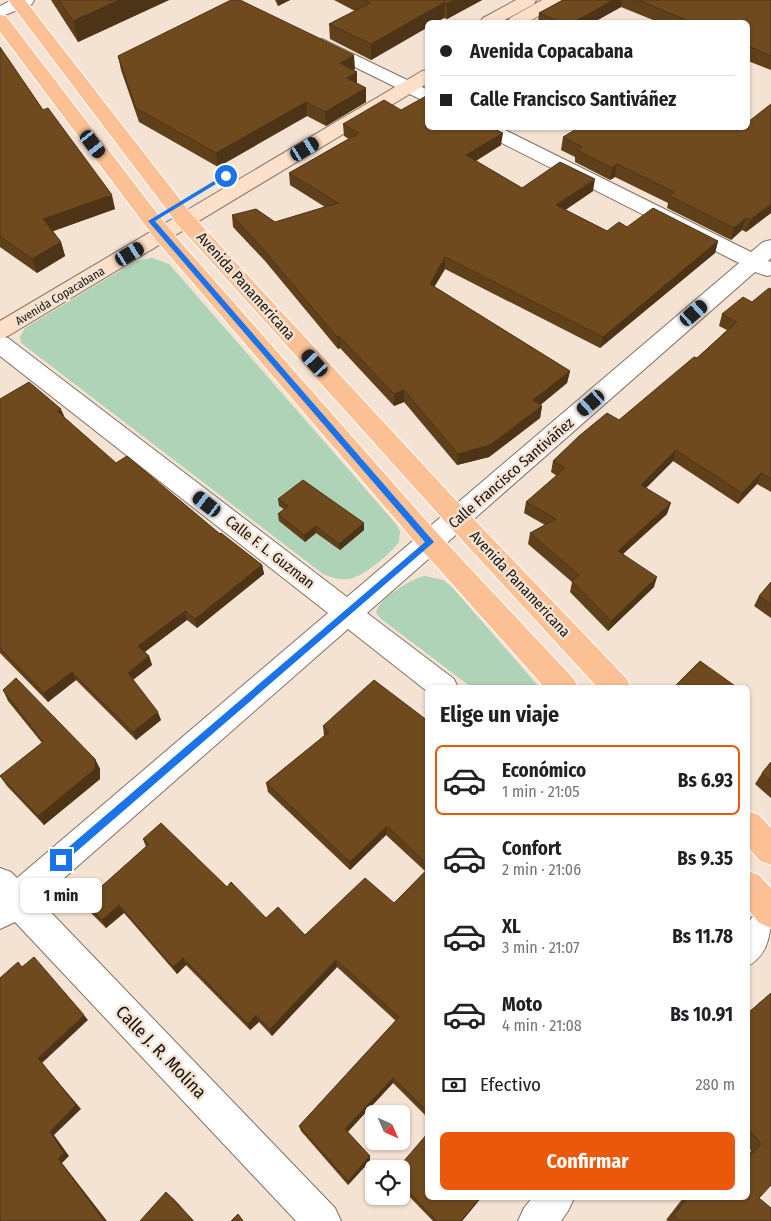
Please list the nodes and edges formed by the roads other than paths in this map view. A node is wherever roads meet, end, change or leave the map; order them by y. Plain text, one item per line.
1 (528, 0) edge
2 (554, 0) edge
3 (21, 1) edge
4 (0, 12) edge
5 (0, 20) edge
6 (493, 20) edge
7 (519, 20) edge
8 (304, 35) edge
9 (425, 61) edge
10 (425, 76) edge
11 (399, 83) junction
12 (425, 96) edge
13 (491, 130) edge
14 (180, 214) junction
15 (157, 228) junction
16 (765, 260) edge
17 (0, 310) edge
18 (0, 331) edge
19 (0, 344) edge
20 (458, 519) junction
21 (430, 542) junction
22 (347, 612) junction
23 (440, 685) edge
24 (561, 685) edge
25 (614, 685) edge
26 (750, 827) edge
27 (771, 850) edge
28 (750, 888) edge
29 (5, 899) edge
30 (750, 903) edge
31 (771, 913) edge
32 (771, 919) edge
33 (750, 947) edge
34 (553, 1200) edge
35 (322, 1221) edge
36 (537, 1221) edge

1 - 6 main road
2 - 7 main road
3 - 4 street
3 - 14 main road, Avenida Panamericana
5 - 15 main road, Avenida Panamericana
8 - 11 street
9 - 11 main road, Avenida Copacabana
10 - 11 main road, Avenida Copacabana
11 - 12 street
11 - 14 main road, Avenida Copacabana
13 - 16 street
14 - 15 main road, Avenida Copacabana
14 - 20 main road, Avenida Panamericana
15 - 17 main road, Avenida Copacabana
15 - 18 main road, Avenida Copacabana
15 - 21 main road, Avenida Panamericana
16 - 20 street, Calle Francisco Santiváñez
19 - 22 street, Calle F. L. Guzman
20 - 21 street, Calle Francisco Santiváñez
20 - 25 main road, Avenida Panamericana
21 - 22 street, Calle Francisco Santiváñez
21 - 24 main road, Avenida Panamericana
22 - 23 street, Calle F. L. Guzman
22 - 29 street, Calle Francisco Santiváñez
26 - 27 main road
28 - 31 main road
29 - 35 street, Calle J. R. Molina
30 - 31 street
32 - 33 street
34 - 36 street

